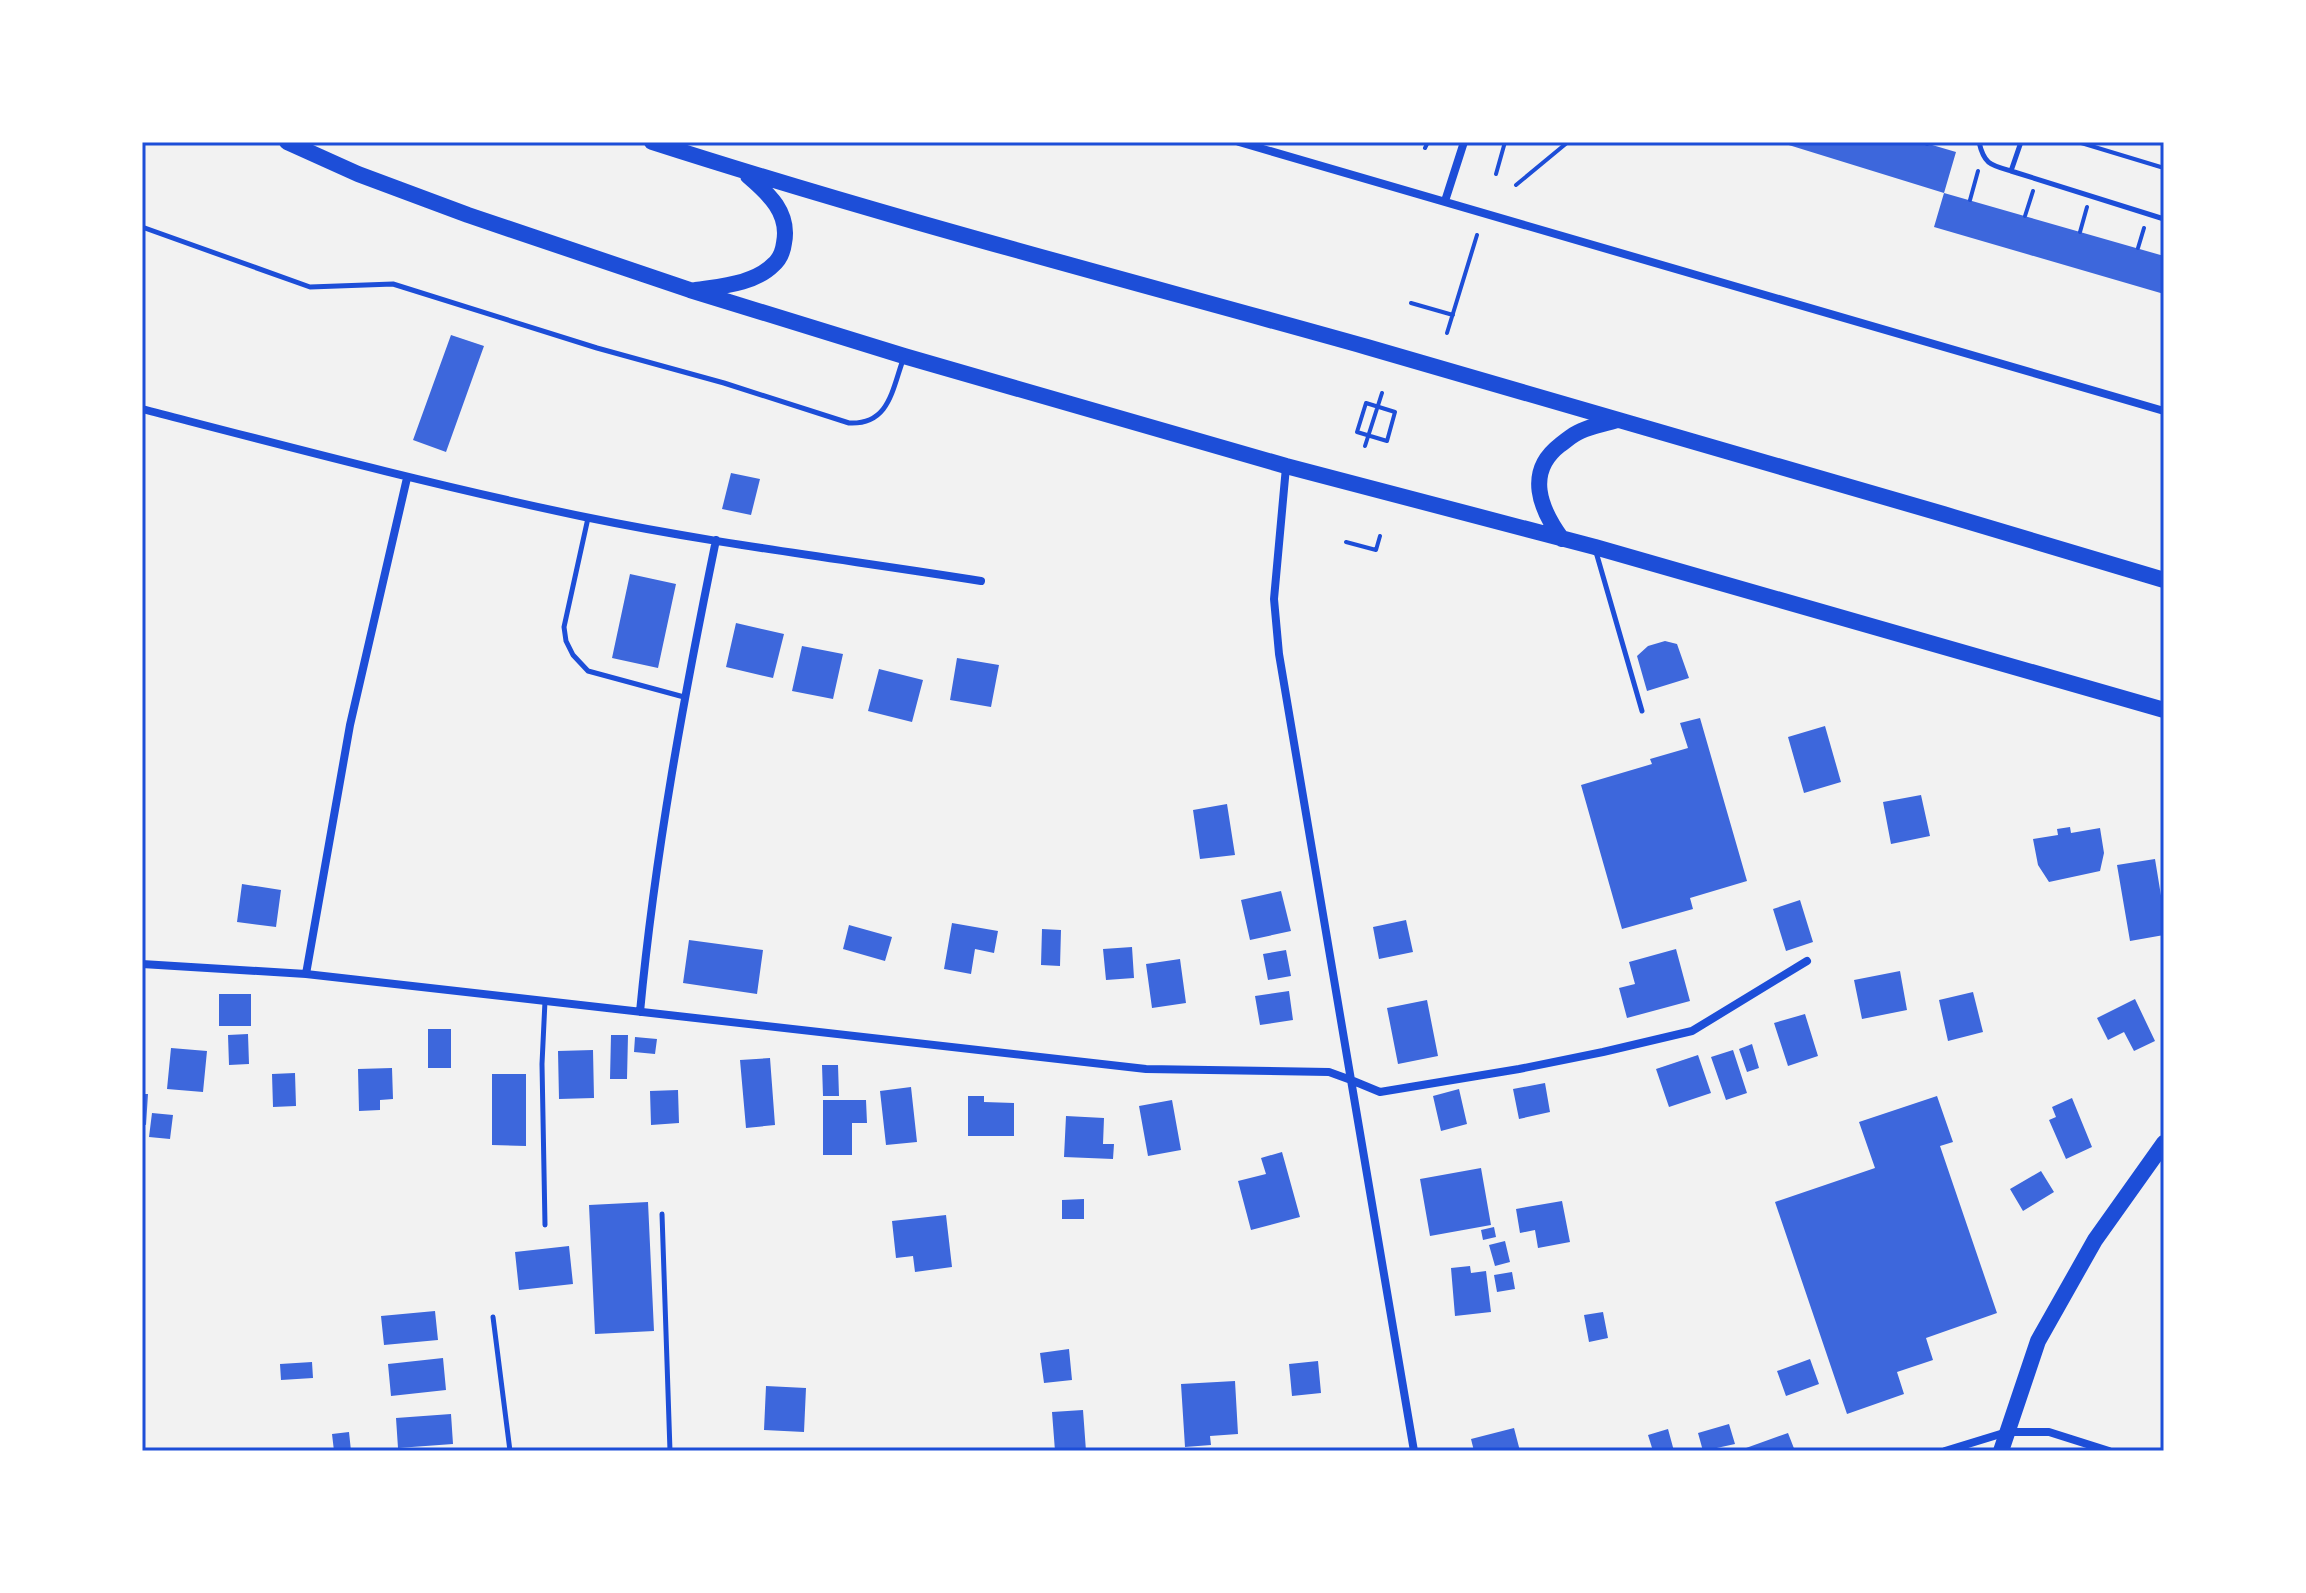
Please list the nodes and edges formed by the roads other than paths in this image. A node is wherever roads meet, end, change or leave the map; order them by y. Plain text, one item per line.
1 (287, 142) edge
2 (652, 142) edge
3 (1239, 142) edge
4 (1464, 142) edge
5 (1979, 142) edge
6 (2021, 142) edge
7 (742, 171) junction
8 (2011, 171) junction
9 (1445, 201) junction
10 (2164, 219) edge
11 (142, 227) edge
12 (690, 290) junction
13 (904, 356) junction
14 (142, 409) edge
15 (2164, 411) edge
16 (1618, 420) junction
17 (1286, 466) junction
18 (407, 478) junction
19 (588, 517) junction
20 (1562, 539) junction
21 (716, 540) junction
22 (1595, 547) junction
23 (2164, 580) edge
24 (981, 581) dead end
25 (684, 697) junction
26 (2164, 710) edge
27 (1642, 711) dead end
28 (1807, 961) dead end
29 (142, 964) edge
30 (306, 974) junction
31 (545, 1001) junction
32 (640, 1012) junction
33 (1351, 1080) junction
34 (2164, 1143) edge
35 (662, 1214) dead end
36 (545, 1225) dead end
37 (493, 1317) dead end
38 (2007, 1432) junction
39 (510, 1451) edge
40 (670, 1451) edge
41 (1414, 1451) edge
42 (1945, 1451) edge
43 (2001, 1451) edge
44 (2109, 1451) edge

1 - 12 main road
2 - 7 main road
3 - 9 street
4 - 9 street
5 - 8 lane
6 - 8 lane
7 - 12 main road
7 - 16 main road
8 - 10 lane
9 - 15 street
11 - 13 lane
12 - 13 main road
13 - 17 main road
14 - 18 street
16 - 20 main road
16 - 23 main road
17 - 20 main road
17 - 33 street
18 - 19 street
18 - 30 street
19 - 21 street
19 - 25 lane
20 - 22 main road
21 - 24 street
21 - 25 street
22 - 26 main road
22 - 27 lane
25 - 32 street
28 - 33 street
29 - 30 street
30 - 31 street
31 - 32 street
31 - 36 lane
32 - 33 street
33 - 41 street
34 - 38 main road
35 - 40 lane
37 - 39 lane
38 - 42 street
38 - 43 main road
38 - 44 street

